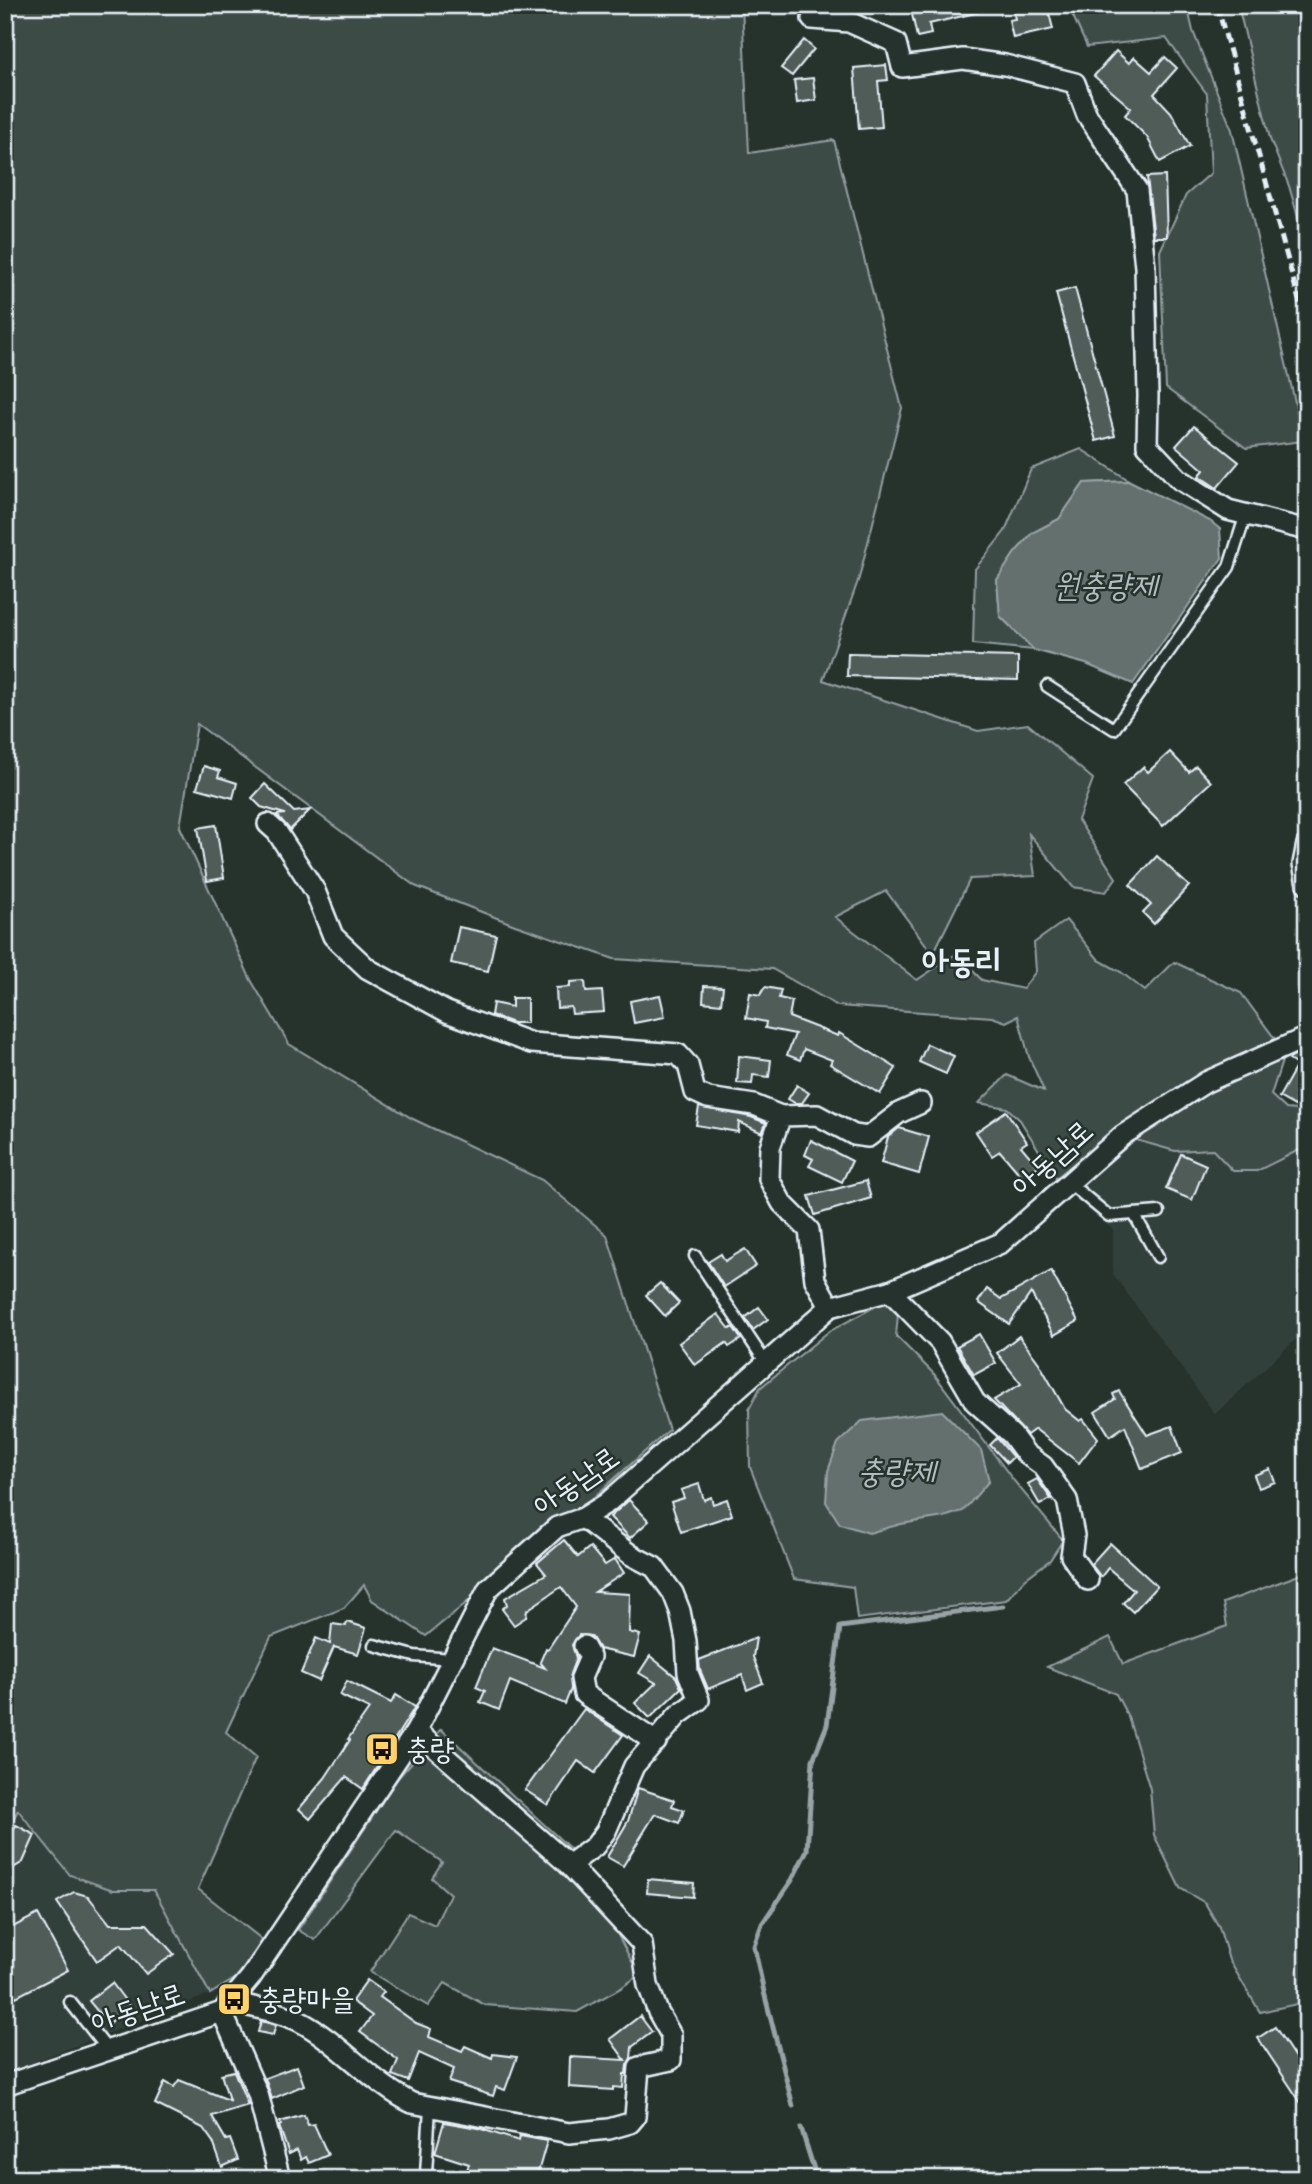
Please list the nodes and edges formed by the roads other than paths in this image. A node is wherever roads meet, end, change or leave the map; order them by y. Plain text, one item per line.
1 (812, 19) dead end
2 (1246, 514) junction
3 (1307, 530) edge
4 (1047, 686) dead end
5 (268, 824) dead end
6 (1307, 844) edge
7 (1307, 884) edge
8 (1307, 1037) edge
9 (921, 1103) dead end
10 (781, 1116) junction
11 (1069, 1182) junction
12 (1159, 1212) dead end
13 (1134, 1214) junction
14 (695, 1256) dead end
15 (1158, 1257) dead end
16 (890, 1291) junction
17 (830, 1307) junction
18 (766, 1363) junction
19 (583, 1518) junction
20 (1088, 1580) dead end
21 (374, 1646) dead end
22 (584, 1646) dead end
23 (453, 1659) junction
24 (416, 1731) junction
25 (656, 1742) junction
26 (569, 1865) junction
27 (70, 2002) dead end
28 (227, 2007) junction
29 (108, 2050) junction
30 (5, 2085) edge
31 (430, 2107) junction
32 (426, 2174) dead end
33 (280, 2179) edge

1 - 2 street
2 - 3 street
2 - 4 lane
5 - 10 street
6 - 7 street
8 - 11 street, 아동남로
9 - 10 street
10 - 17 street
11 - 13 lane
11 - 16 street, 아동남로
12 - 13 lane
13 - 15 lane
14 - 18 lane
16 - 17 street, 아동남로
16 - 20 street
17 - 18 street, 아동남로
18 - 19 street, 아동남로
19 - 23 street, 아동남로
19 - 25 street
21 - 23 lane
22 - 25 street
23 - 24 street, 아동남로
24 - 26 street
24 - 28 street, 아동남로
25 - 26 street
26 - 31 street
27 - 29 lane
28 - 29 street, 아동남로
28 - 31 street
28 - 33 street
29 - 30 street, 아동남로
31 - 32 lane

